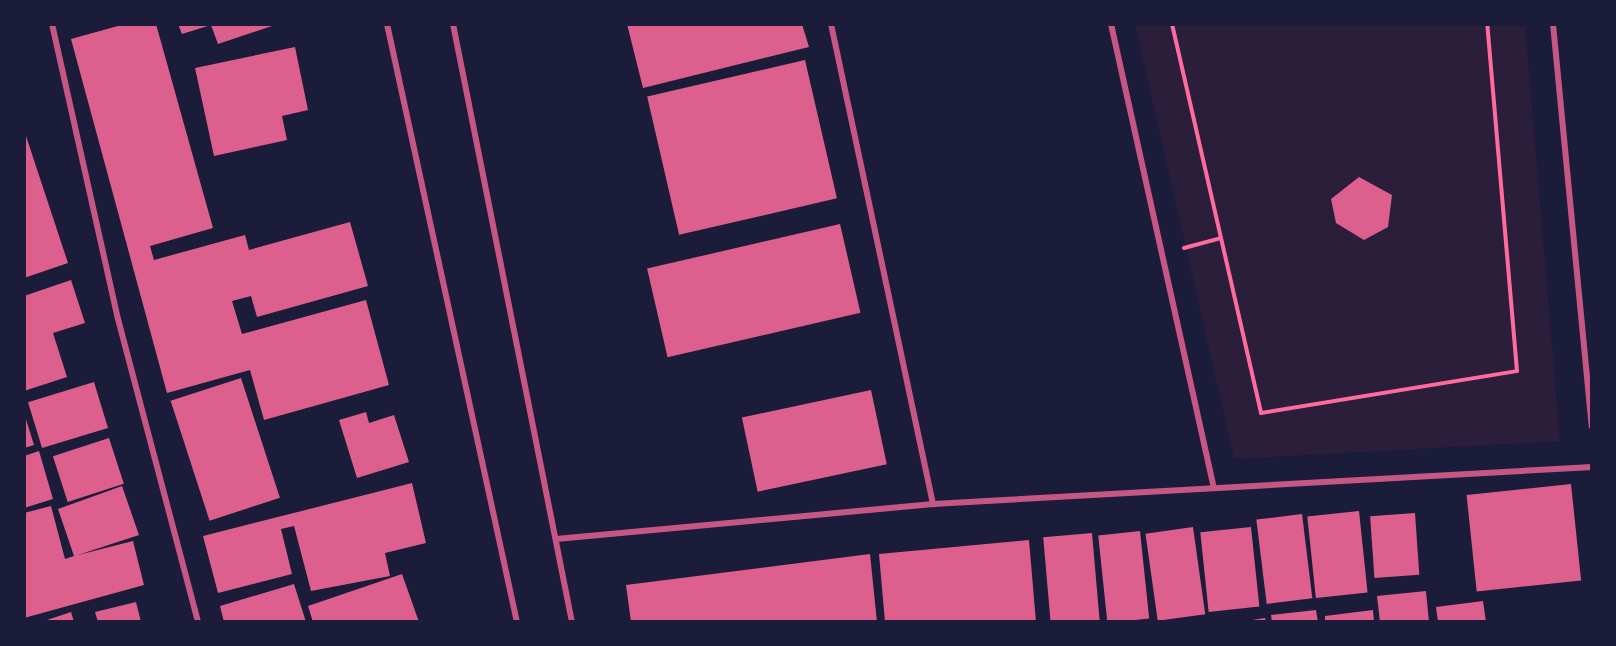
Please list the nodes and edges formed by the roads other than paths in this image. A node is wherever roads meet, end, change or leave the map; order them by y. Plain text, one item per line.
1 (52, 24) edge
2 (387, 24) edge
3 (453, 24) edge
4 (831, 24) edge
5 (1111, 24) edge
6 (1554, 24) edge
7 (1592, 426) edge
8 (1592, 467) edge
9 (1213, 484) junction
10 (933, 504) junction
11 (556, 539) junction
12 (198, 622) edge
13 (517, 622) edge
14 (572, 622) edge

1 - 12 street
2 - 13 street
3 - 11 street
4 - 10 street
5 - 9 street
6 - 7 street
8 - 9 street
9 - 10 street
10 - 11 street
11 - 14 street

